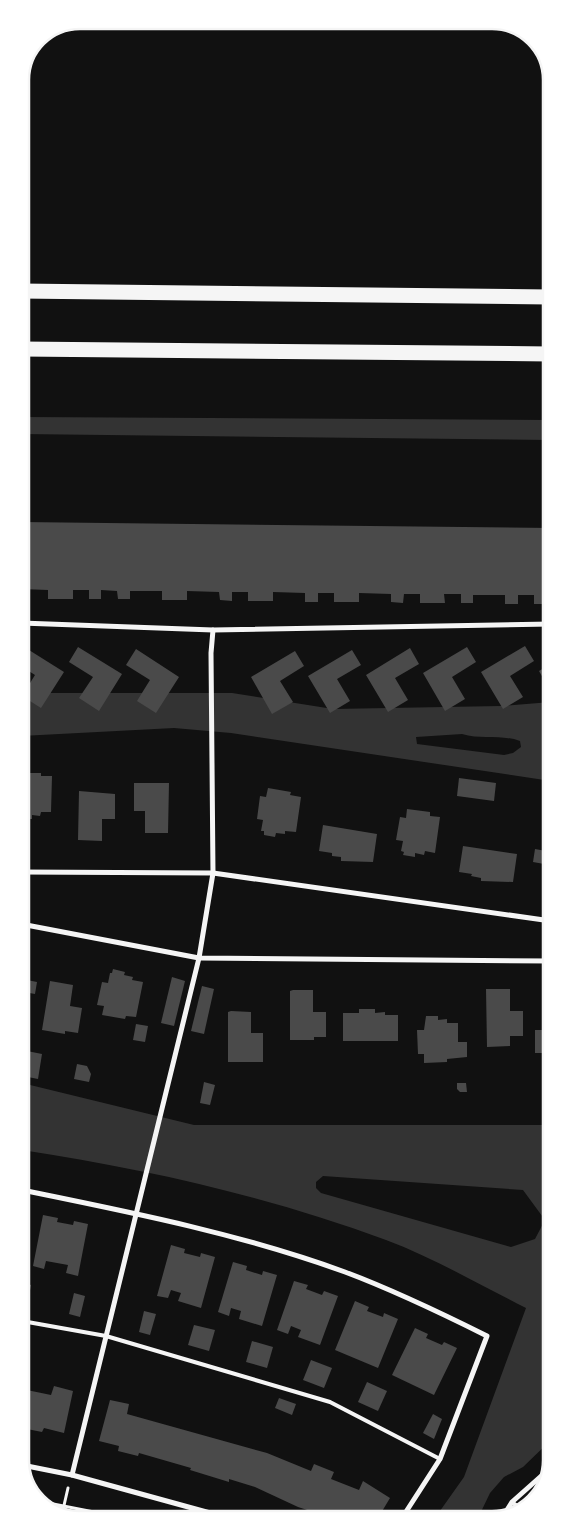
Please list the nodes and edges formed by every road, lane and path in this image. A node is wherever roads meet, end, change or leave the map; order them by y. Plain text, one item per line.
1 (29, 292) edge
2 (543, 297) edge
3 (29, 349) edge
4 (543, 354) edge
5 (29, 623) edge
6 (543, 624) edge
7 (213, 630) junction
8 (29, 872) edge
9 (213, 873) junction
10 (543, 920) edge
11 (29, 926) edge
12 (200, 958) junction
13 (543, 960) edge
14 (29, 1191) edge
15 (137, 1213) junction
16 (29, 1322) edge
17 (106, 1336) junction
18 (440, 1460) junction
19 (29, 1467) edge
20 (72, 1475) junction
21 (541, 1476) edge
22 (512, 1502) junction
23 (54, 1504) edge
24 (515, 1505) edge
25 (64, 1506) joint
26 (508, 1508) edge
27 (89, 1511) edge
28 (203, 1511) edge
29 (407, 1511) edge

1 - 2 highway
3 - 4 highway
5 - 7 street
6 - 7 street
7 - 9 street
8 - 9 street
9 - 10 street
9 - 12 street
11 - 12 street
12 - 13 street
12 - 15 street
14 - 15 street
15 - 17 street
15 - 18 street
16 - 17 lane
17 - 18 lane
17 - 20 street
18 - 29 street
19 - 20 street
20 - 28 street
21 - 22 street
22 - 24 lane
22 - 26 street
23 - 25 path
25 - 27 path

